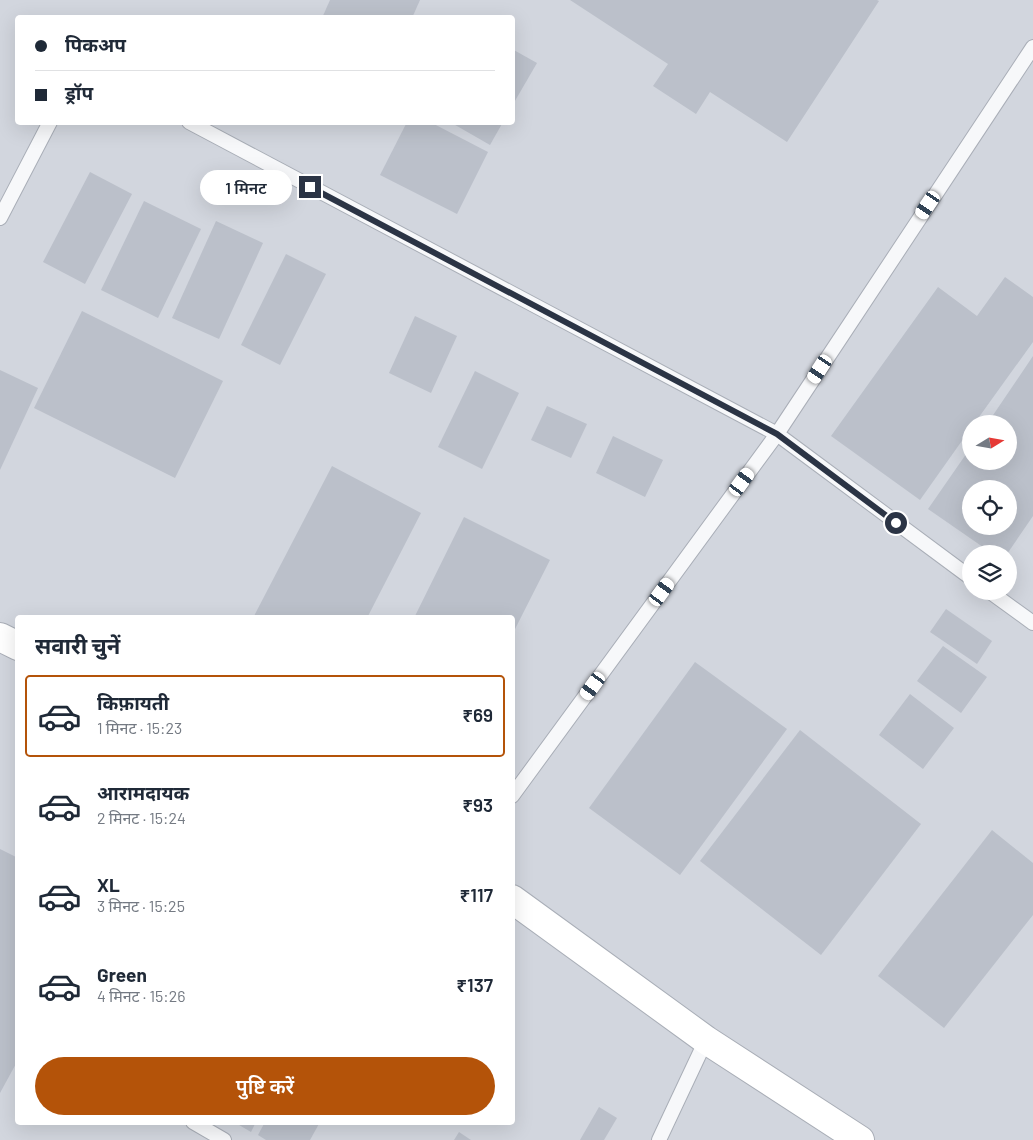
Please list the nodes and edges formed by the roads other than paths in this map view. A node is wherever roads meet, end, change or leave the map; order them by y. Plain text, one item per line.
1 (1033, 47) edge
2 (48, 125) edge
3 (195, 125) edge
4 (0, 218) edge
5 (777, 434) junction
6 (962, 571) edge
7 (1001, 600) edge
8 (1033, 623) edge
9 (0, 637) edge
10 (15, 644) edge
11 (515, 792) edge
12 (515, 901) edge
13 (706, 1040) junction
14 (198, 1125) edge
15 (224, 1140) edge
16 (659, 1140) edge
17 (860, 1140) edge

1 - 5 lane
2 - 4 lane
3 - 5 lane
5 - 6 lane
5 - 11 lane
7 - 8 lane
9 - 10 street
12 - 13 street
13 - 16 lane
13 - 17 street
14 - 15 lane

